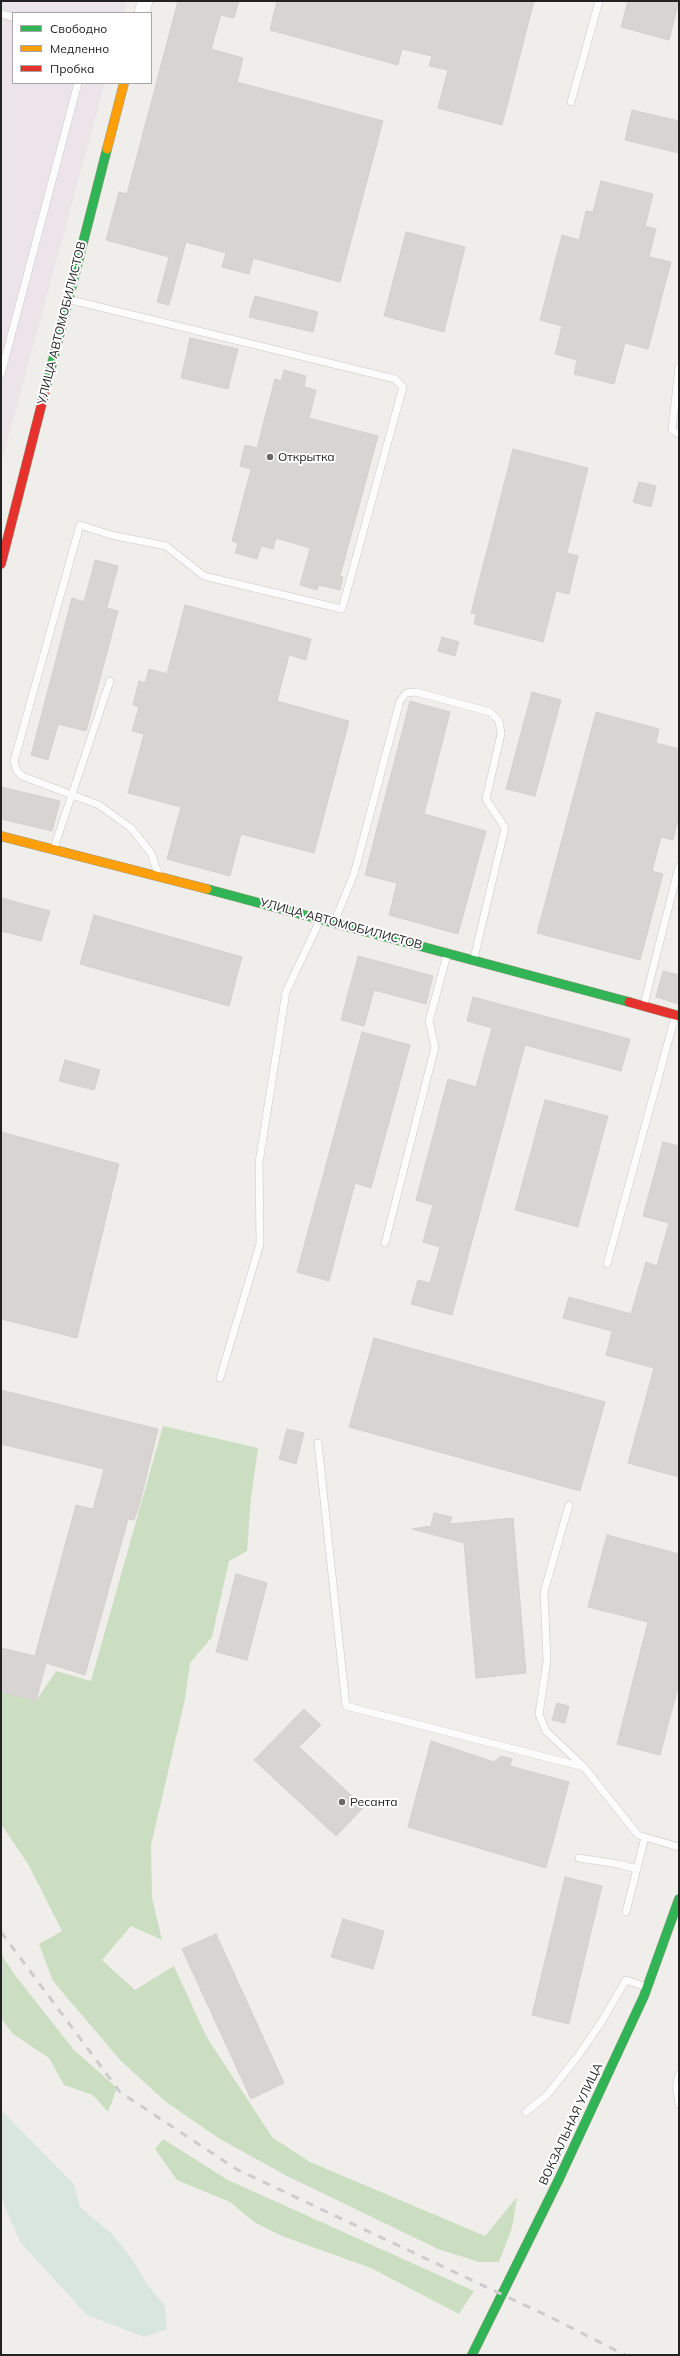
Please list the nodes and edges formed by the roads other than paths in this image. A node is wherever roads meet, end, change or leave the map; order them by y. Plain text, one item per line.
1 (145, 1) edge
2 (599, 1) edge
3 (142, 12) edge
4 (1, 14) edge
5 (12, 17) edge
6 (78, 84) edge
7 (124, 84) edge
8 (571, 102) dead end
9 (69, 300) junction
10 (679, 367) edge
11 (1, 374) edge
12 (679, 434) edge
13 (1, 564) edge
14 (110, 681) dead end
15 (71, 794) junction
16 (1, 836) edge
17 (54, 850) junction
18 (679, 866) edge
19 (160, 877) junction
20 (321, 918) junction
21 (334, 922) junction
22 (447, 953) junction
23 (474, 960) junction
24 (643, 1006) junction
25 (677, 1016) edge
26 (386, 1243) dead end
27 (607, 1264) dead end
28 (220, 1378) dead end
29 (318, 1443) dead end
30 (569, 1505) dead end
31 (584, 1767) junction
32 (646, 1837) junction
33 (679, 1847) edge
34 (579, 1858) dead end
35 (637, 1869) junction
36 (679, 1899) edge
37 (626, 1912) dead end
38 (647, 1987) junction
39 (679, 2074) edge
40 (679, 2104) edge
41 (526, 2112) dead end
42 (472, 2355) edge

1 - 3 street
2 - 8 lane
4 - 5 lane
6 - 11 lane
7 - 9 street, УЛИЦА АВТОМОБИЛИСТОВ
9 - 13 street, УЛИЦА АВТОМОБИЛИСТОВ
9 - 15 lane
10 - 12 lane
14 - 15 lane
15 - 17 lane
15 - 19 lane
16 - 17 street, УЛИЦА АВТОМОБИЛИСТОВ
17 - 19 street, УЛИЦА АВТОМОБИЛИСТОВ
18 - 24 lane
19 - 20 street, УЛИЦА АВТОМОБИЛИСТОВ
20 - 21 street, УЛИЦА АВТОМОБИЛИСТОВ
20 - 28 lane
21 - 22 street, УЛИЦА АВТОМОБИЛИСТОВ
21 - 23 lane
22 - 23 street, УЛИЦА АВТОМОБИЛИСТОВ
22 - 26 lane
23 - 24 street, УЛИЦА АВТОМОБИЛИСТОВ
24 - 25 street, УЛИЦА АВТОМОБИЛИСТОВ
25 - 27 lane
29 - 31 lane
30 - 31 lane
31 - 32 lane
32 - 33 lane
32 - 35 lane
34 - 35 lane
35 - 37 lane
36 - 38 street, ВОКЗАЛЬНАЯ УЛИЦА
38 - 41 lane
38 - 42 street, ВОКЗАЛЬНАЯ УЛИЦА
39 - 40 lane

